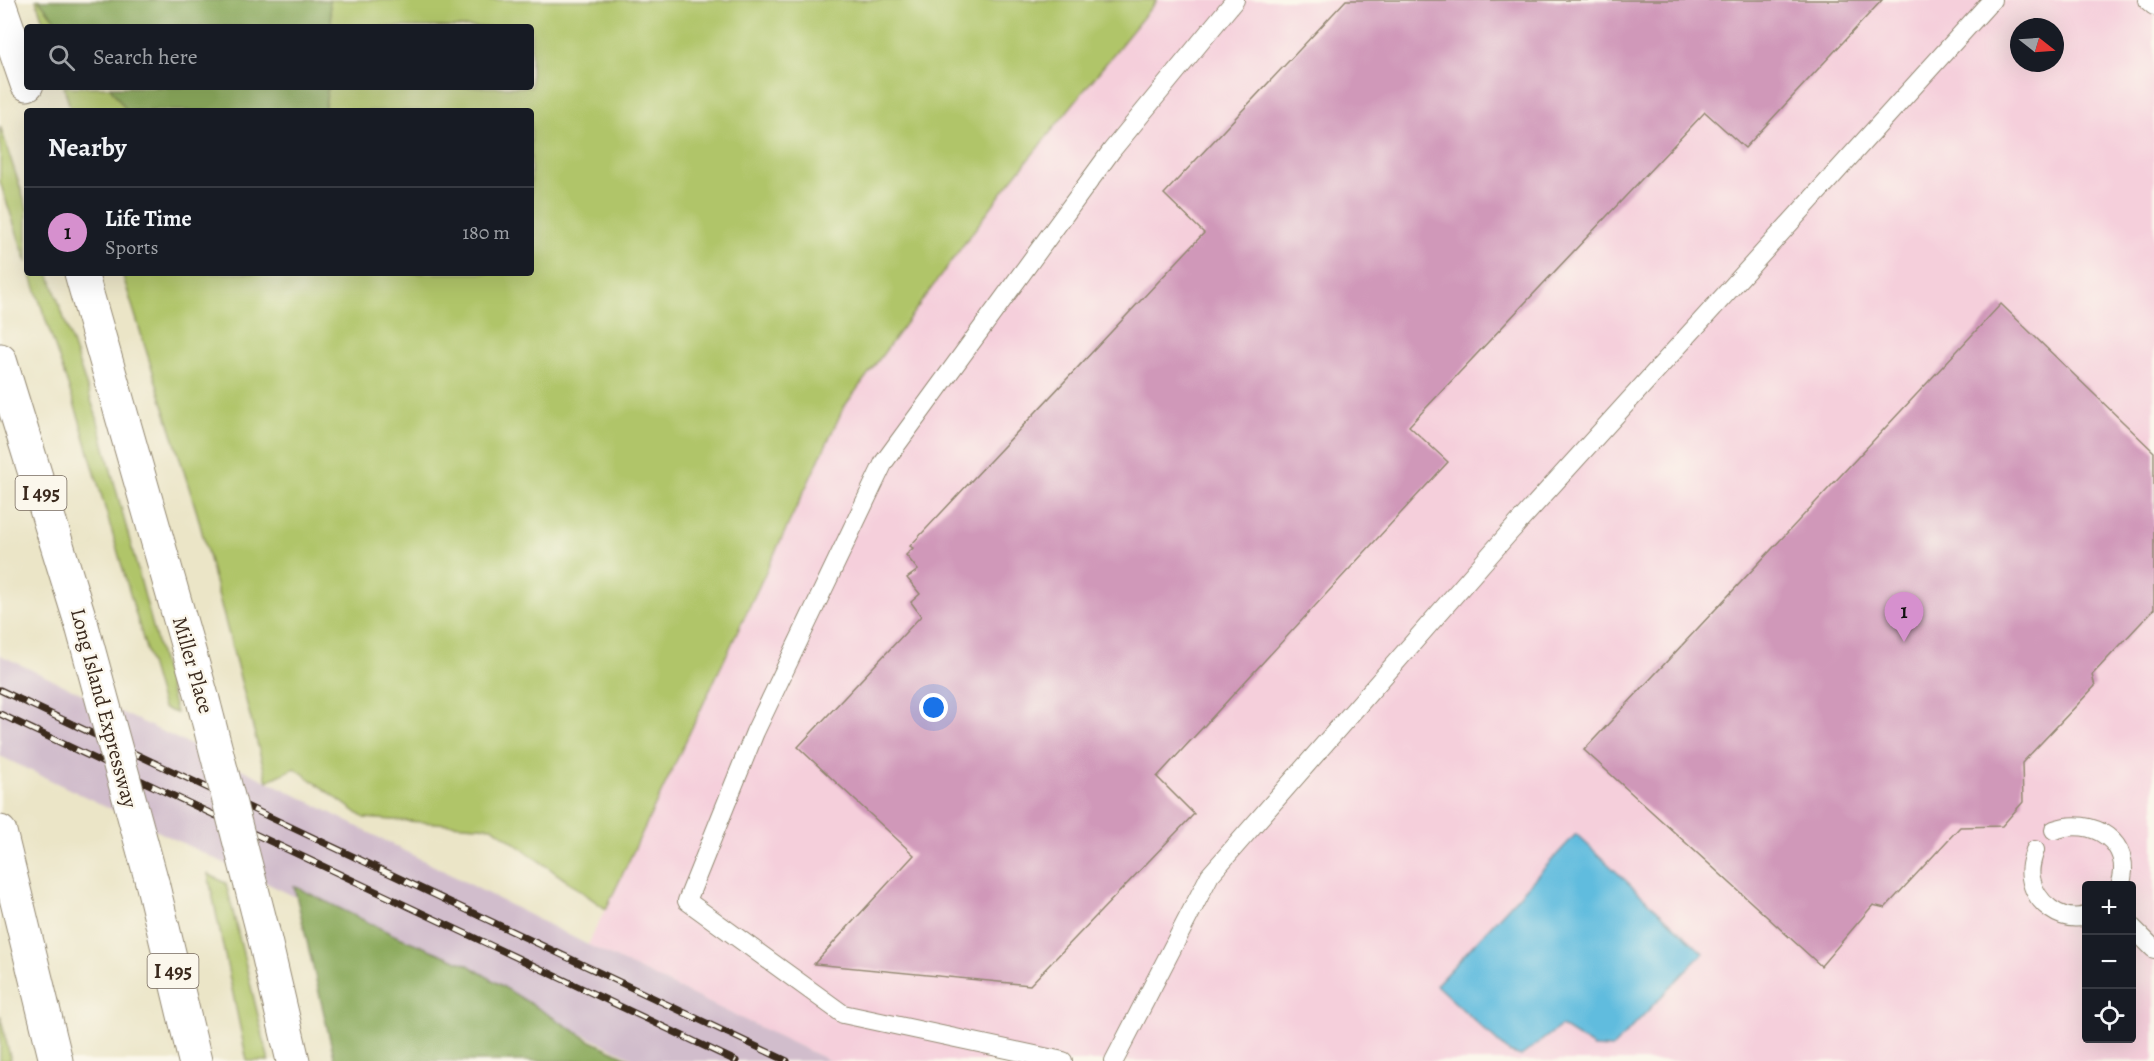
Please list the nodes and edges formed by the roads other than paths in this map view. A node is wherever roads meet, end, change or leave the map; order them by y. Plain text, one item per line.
1 (1235, 0) edge
2 (1992, 0) edge
3 (2147, 0) edge
4 (0, 6) edge
5 (2154, 6) edge
6 (24, 77) edge
7 (28, 90) edge
8 (34, 108) edge
9 (82, 276) edge
10 (0, 360) edge
11 (2054, 830) dead end
12 (2, 838) edge
13 (2034, 850) dead end
14 (2120, 881) edge
15 (2082, 916) edge
16 (2136, 931) edge
17 (2154, 949) edge
18 (56, 1061) edge
19 (195, 1061) edge
20 (293, 1061) edge
21 (1063, 1061) edge
22 (1114, 1061) edge

1 - 21 lane
2 - 22 lane
3 - 5 lane
4 - 6 main road
7 - 8 main road
9 - 20 main road, Miller Place, bridge
10 - 19 main road, Long Island Expressway / I 495, bridge
11 - 14 lane
12 - 18 main road
13 - 15 lane
16 - 17 lane

